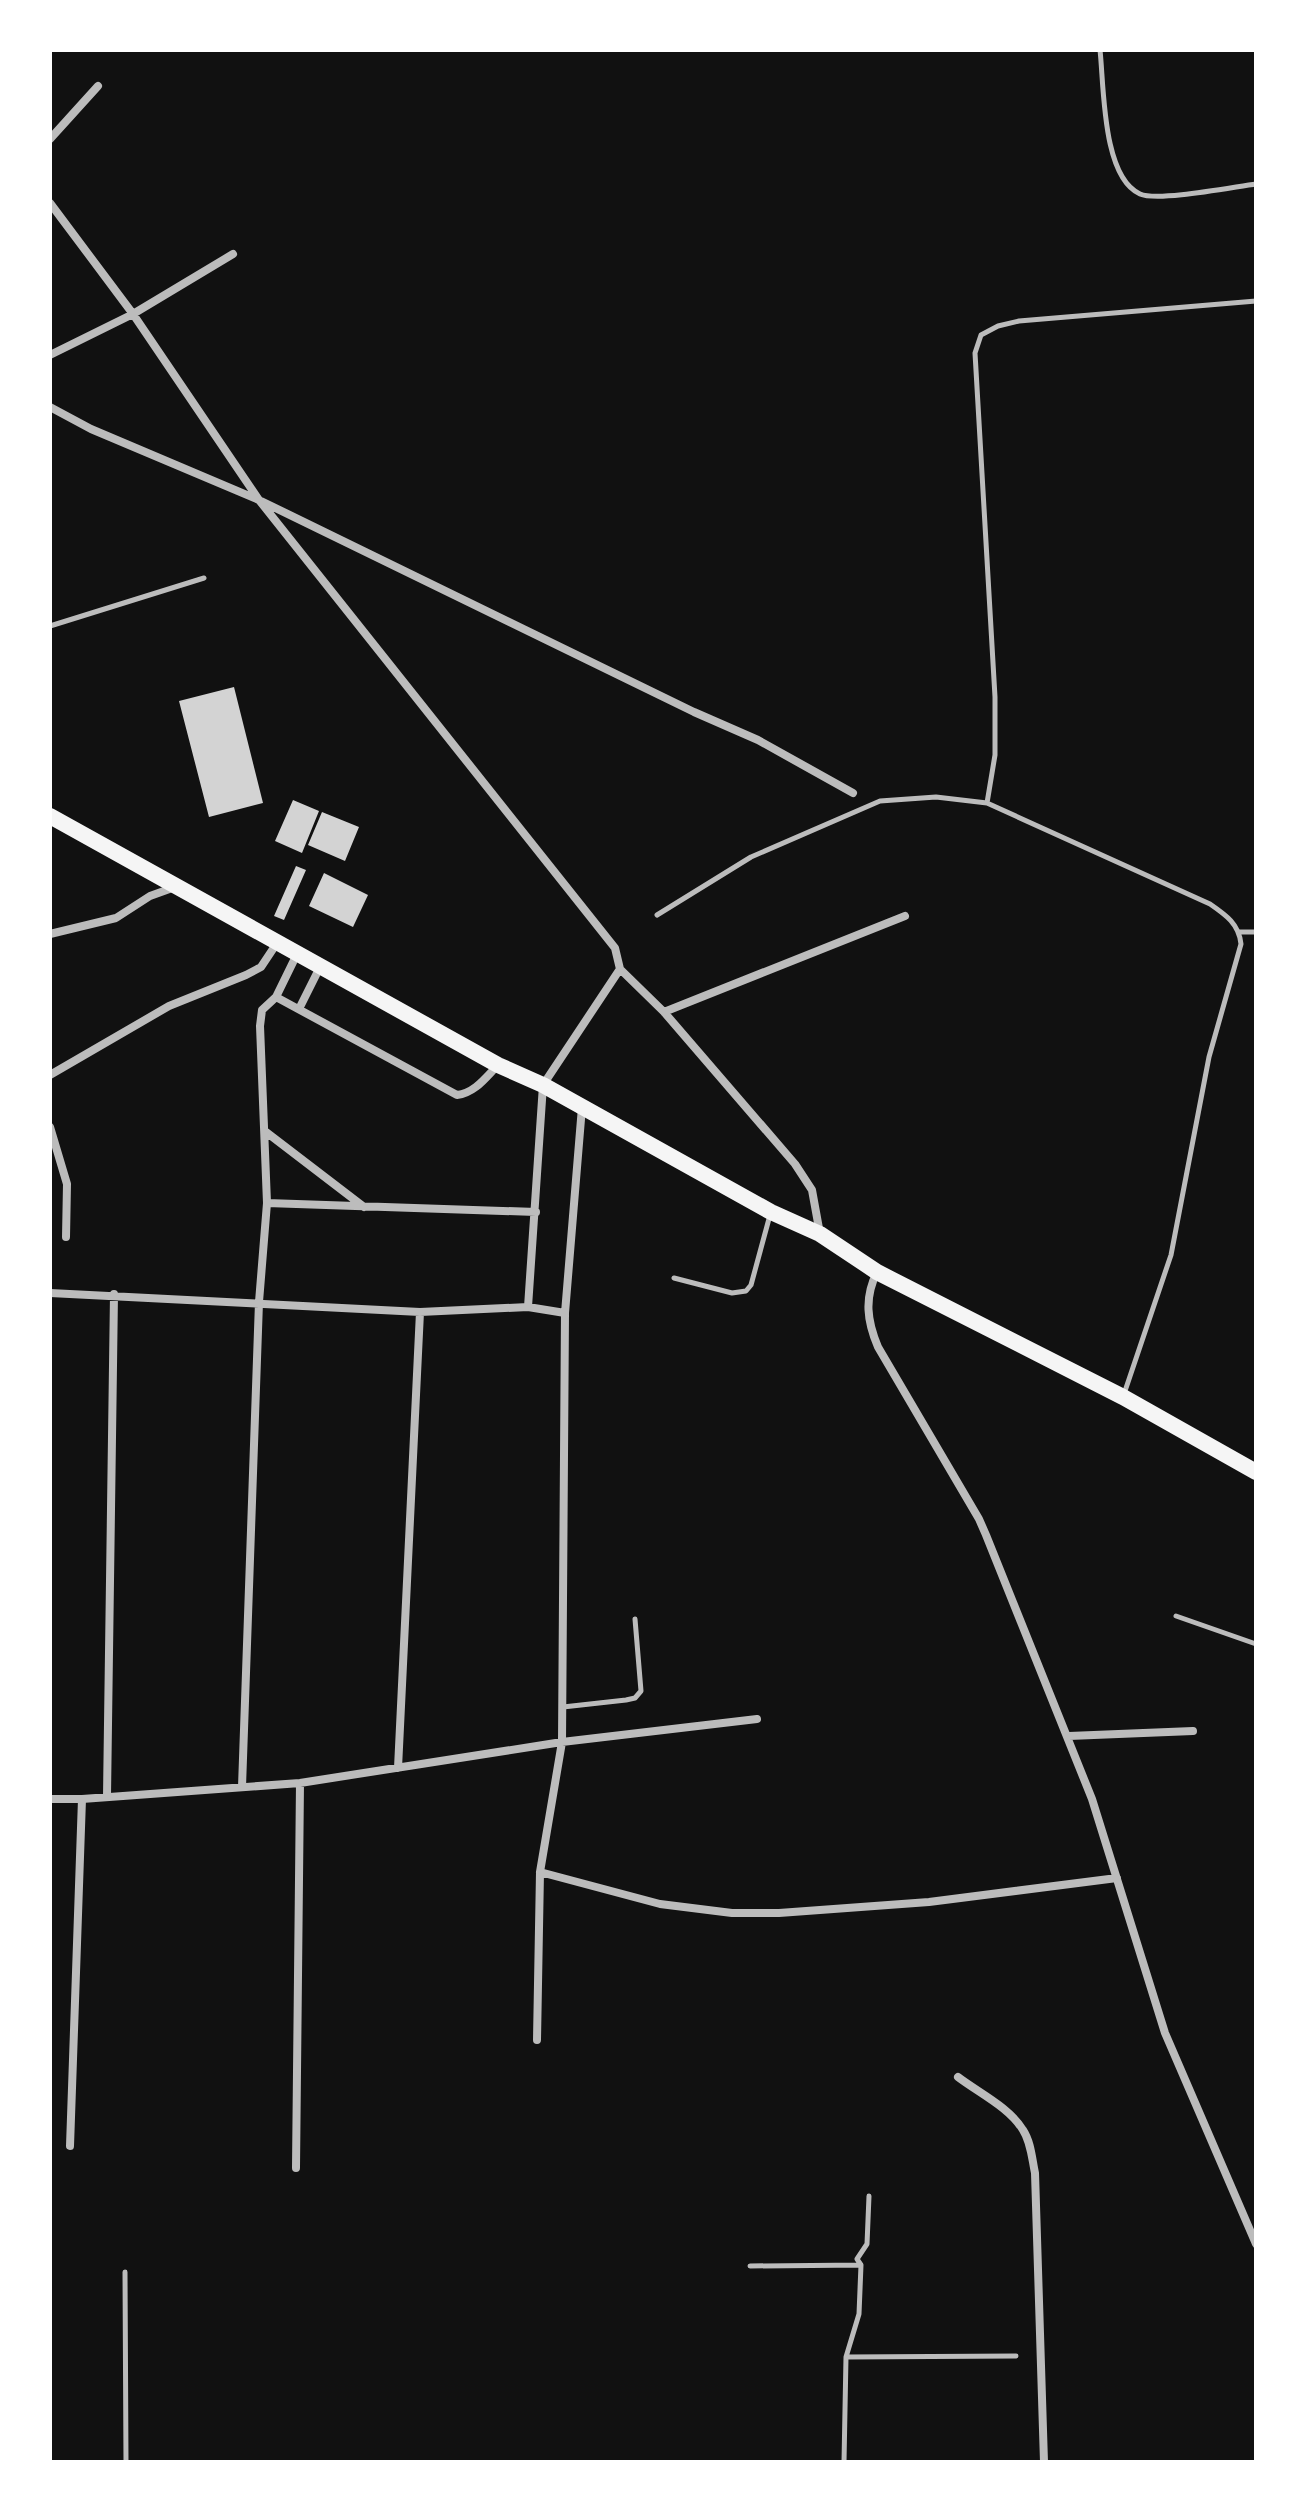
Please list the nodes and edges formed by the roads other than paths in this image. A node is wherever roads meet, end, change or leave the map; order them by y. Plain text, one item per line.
1 (1100, 50) edge
2 (98, 86) dead end
3 (50, 139) edge
4 (1256, 184) edge
5 (50, 203) edge
6 (233, 254) dead end
7 (1256, 301) edge
8 (133, 314) junction
9 (50, 355) edge
10 (50, 407) edge
11 (259, 500) junction
12 (204, 578) dead end
13 (50, 626) edge
14 (853, 793) dead end
15 (987, 803) junction
16 (50, 816) edge
17 (178, 886) junction
18 (657, 915) dead end
19 (905, 916) dead end
20 (1240, 932) junction
21 (1256, 932) edge
22 (50, 934) edge
23 (279, 941) junction
24 (299, 952) junction
25 (321, 965) junction
26 (620, 969) junction
27 (276, 997) junction
28 (299, 1009) junction
29 (664, 1012) junction
30 (498, 1065) junction
31 (50, 1075) edge
32 (543, 1085) junction
33 (582, 1106) junction
34 (50, 1127) edge
35 (266, 1132) junction
36 (267, 1203) junction
37 (365, 1207) junction
38 (536, 1212) junction
39 (771, 1212) junction
40 (820, 1234) junction
41 (66, 1237) dead end
42 (877, 1272) junction
43 (674, 1278) dead end
44 (50, 1293) edge
45 (114, 1294) junction
46 (259, 1302) junction
47 (528, 1307) junction
48 (420, 1312) junction
49 (565, 1313) junction
50 (1123, 1397) junction
51 (1256, 1472) edge
52 (1176, 1616) dead end
53 (635, 1619) dead end
54 (1256, 1644) edge
55 (563, 1707) junction
56 (757, 1719) dead end
57 (1193, 1731) dead end
58 (1069, 1736) junction
59 (562, 1742) junction
60 (398, 1768) junction
61 (300, 1783) junction
62 (242, 1787) junction
63 (107, 1796) junction
64 (50, 1799) edge
65 (82, 1799) junction
66 (540, 1872) junction
67 (1117, 1878) junction
68 (537, 2040) dead end
69 (958, 2077) dead end
70 (70, 2146) dead end
71 (296, 2168) dead end
72 (869, 2196) dead end
73 (1256, 2244) edge
74 (861, 2265) junction
75 (750, 2266) dead end
76 (125, 2272) dead end
77 (1016, 2356) dead end
78 (846, 2357) junction
79 (126, 2462) edge
80 (844, 2462) edge
81 (1044, 2462) edge

1 - 4 lane
2 - 3 street
5 - 8 street
6 - 8 street
7 - 15 lane
8 - 9 street
8 - 11 street
10 - 11 street
11 - 14 street
11 - 26 street
12 - 13 lane
15 - 18 lane
15 - 20 lane
16 - 17 main road
17 - 22 street
17 - 23 main road
19 - 29 street
20 - 21 lane
20 - 50 lane
23 - 24 main road
23 - 31 street
24 - 25 main road
24 - 27 street
25 - 28 street
25 - 30 main road
26 - 29 street
26 - 32 street
27 - 28 street
27 - 35 street
28 - 30 street
29 - 40 street
30 - 32 main road
32 - 33 main road
32 - 38 street
33 - 39 main road
33 - 49 street
34 - 41 street
35 - 36 street
35 - 37 street
36 - 37 street
36 - 46 street
37 - 38 street
38 - 47 street
39 - 40 main road
39 - 43 lane
40 - 42 main road
42 - 50 main road
42 - 58 street
44 - 45 street
45 - 46 street
45 - 63 street
46 - 48 street
46 - 62 street
47 - 48 street
47 - 49 street
48 - 60 street
49 - 55 street
50 - 51 main road
52 - 54 lane
53 - 55 lane
55 - 59 street
56 - 59 street
57 - 58 street
58 - 67 street
59 - 60 street
59 - 66 street
60 - 61 street
61 - 62 street
61 - 71 street
62 - 63 street
63 - 65 street
64 - 65 street
65 - 70 street
66 - 67 street
66 - 68 street
67 - 73 street
69 - 81 street
72 - 74 lane
74 - 75 lane
74 - 78 lane
76 - 79 lane
77 - 78 lane
78 - 80 lane

